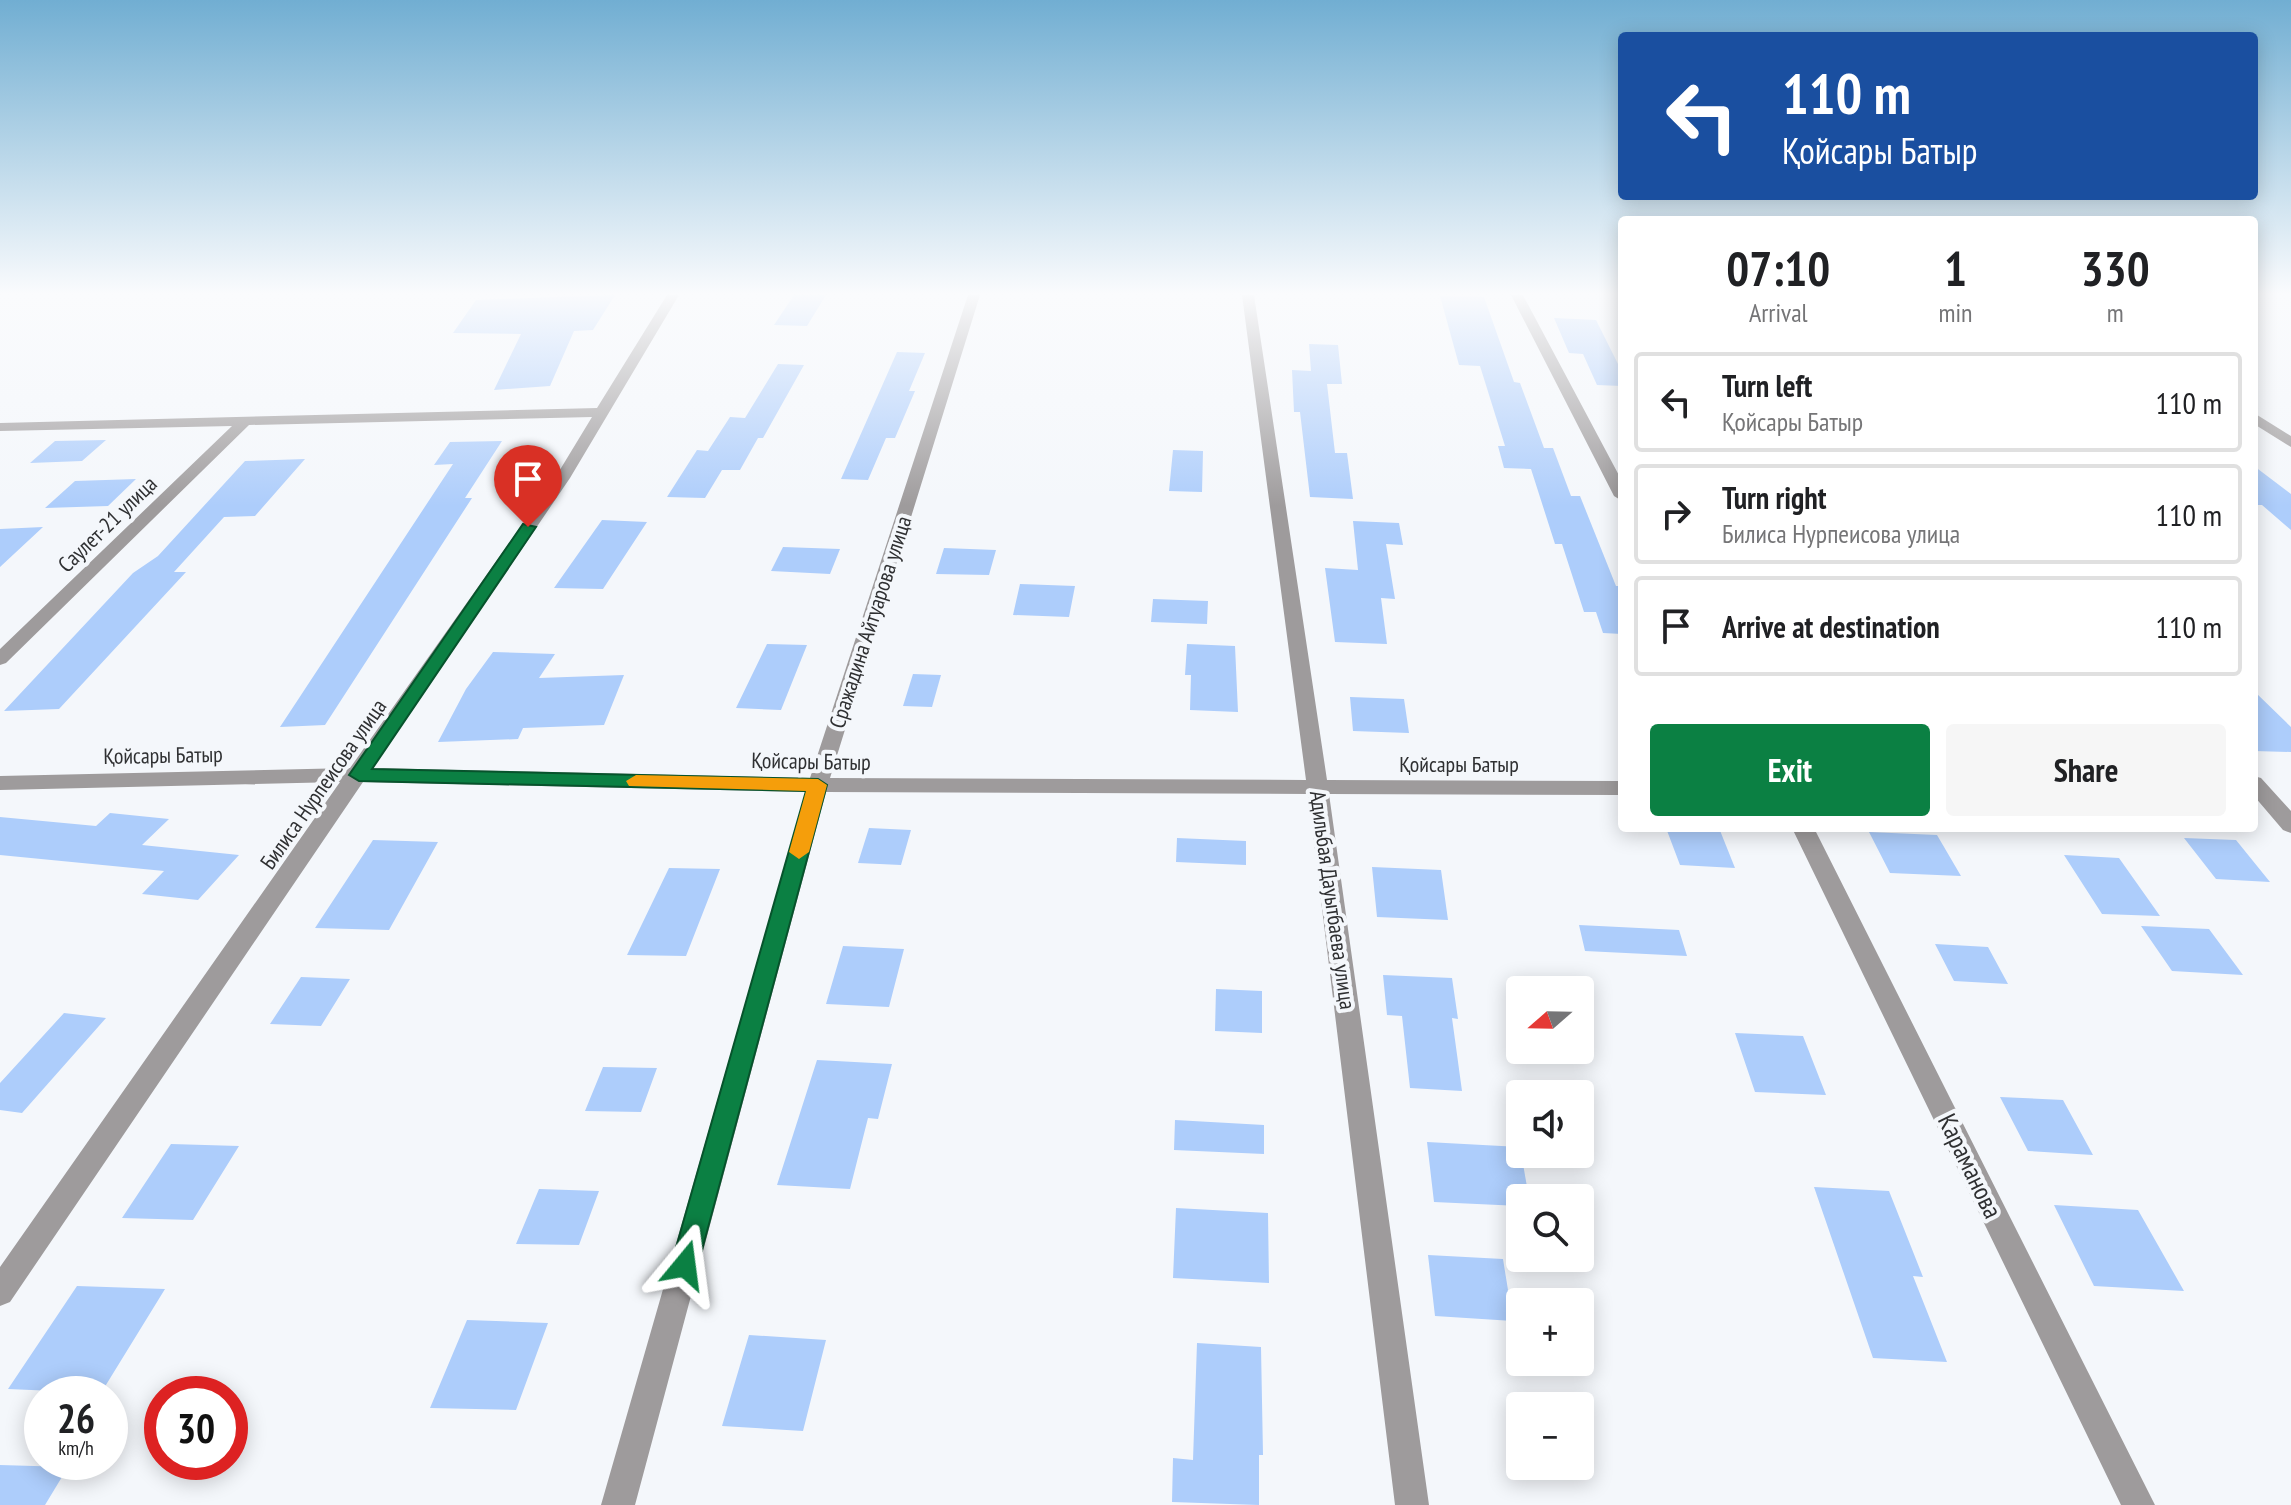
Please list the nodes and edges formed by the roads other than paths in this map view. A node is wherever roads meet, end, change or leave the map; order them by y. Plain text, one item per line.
1 (632, 365) edge
2 (952, 365) edge
3 (1258, 365) edge
4 (1554, 365) edge
5 (604, 412) junction
6 (2258, 420) edge
7 (245, 421) junction
8 (0, 427) edge
9 (2291, 443) edge
10 (1618, 488) edge
11 (0, 659) edge
12 (359, 775) junction
13 (0, 783) edge
14 (818, 785) junction
15 (1618, 788) edge
16 (1318, 789) junction
17 (2258, 791) edge
18 (2291, 796) edge
19 (2291, 825) edge
20 (1805, 832) edge
21 (0, 1292) edge
22 (618, 1505) edge
23 (1412, 1505) edge
24 (2138, 1505) edge

1 - 5 street, Билиса Нурпеисова улица
2 - 14 street, Сражадина Айтуарова улица
3 - 16 street, Адильбая Дауытбаева улица
4 - 10 street
5 - 7 street
5 - 12 street, Билиса Нурпеисова улица
6 - 9 street
7 - 8 street
7 - 11 street, Саулет-21 улица
12 - 13 street, Қойсары Батыр
12 - 14 street, Қойсары Батыр
12 - 21 street, Билиса Нурпеисова улица
14 - 16 street, Қойсары Батыр
14 - 22 street, Сражадина Айтуарова улица
15 - 16 street, Қойсары Батыр
16 - 23 street, Адильбая Дауытбаева улица
17 - 18 street
17 - 19 street
20 - 24 street, Караманова

